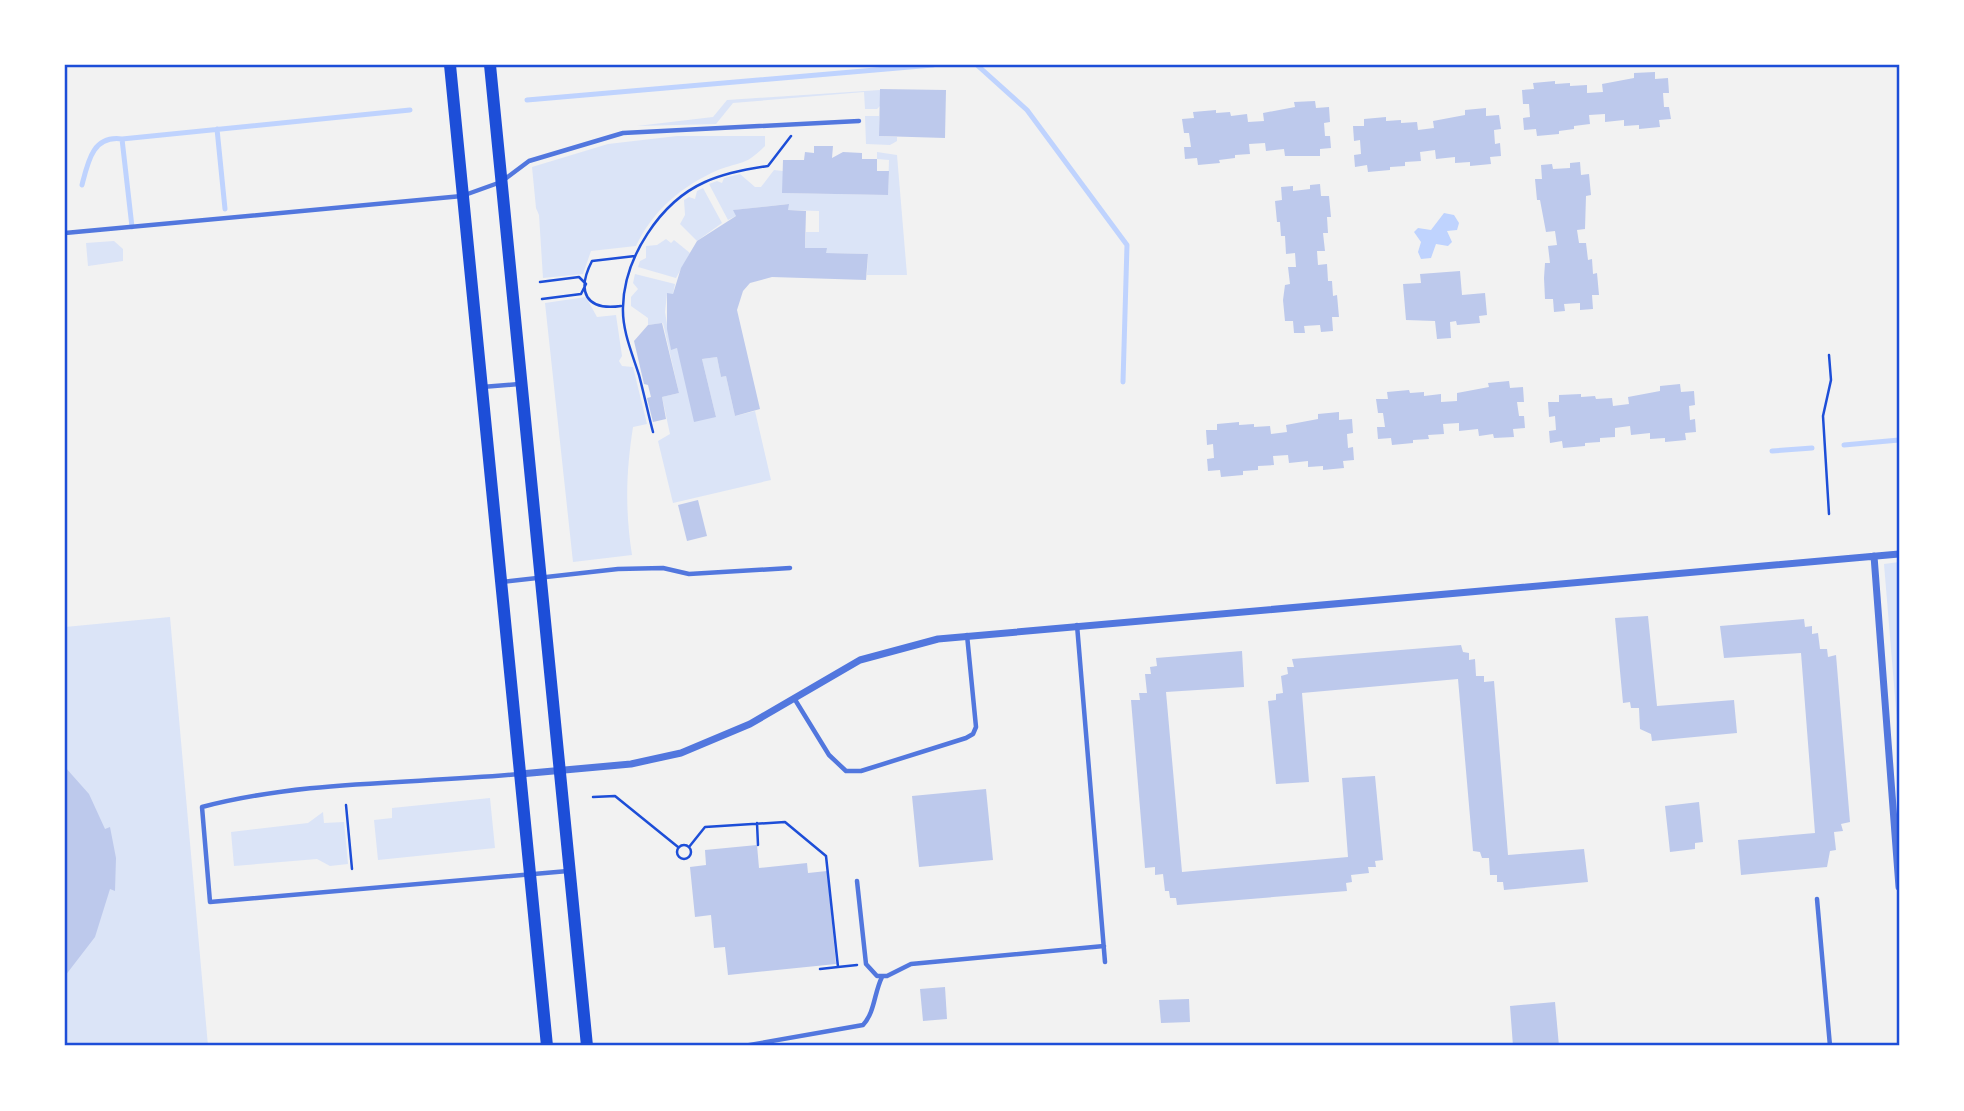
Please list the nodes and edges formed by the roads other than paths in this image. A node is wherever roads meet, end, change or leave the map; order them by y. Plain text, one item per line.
1 (450, 65) edge
2 (490, 65) edge
3 (859, 121) dead end
4 (501, 182) junction
5 (462, 196) junction
6 (65, 233) edge
7 (521, 384) junction
8 (481, 387) junction
9 (1899, 554) edge
10 (1874, 556) junction
11 (790, 568) dead end
12 (541, 576) junction
13 (501, 582) junction
14 (1077, 624) junction
15 (967, 635) junction
16 (793, 698) junction
17 (559, 771) junction
18 (520, 774) junction
19 (569, 871) junction
20 (530, 875) junction
21 (857, 881) dead end
22 (1899, 887) edge
23 (1817, 899) dead end
24 (1104, 946) junction
25 (1105, 962) dead end
26 (883, 976) junction
27 (547, 1046) edge
28 (587, 1046) edge
29 (744, 1046) edge
30 (1830, 1046) edge

1 - 5 main road
2 - 4 main road
3 - 4 lane
4 - 5 lane
4 - 7 main road
5 - 6 lane
5 - 8 main road
7 - 8 lane
7 - 12 main road
8 - 13 main road
9 - 10 street
10 - 14 street
10 - 22 street
11 - 12 lane
12 - 13 lane
12 - 17 main road
13 - 18 main road
14 - 15 street
14 - 24 lane
15 - 16 street
15 - 16 lane
16 - 17 street
17 - 18 street
17 - 19 main road
18 - 20 main road
18 - 20 lane
19 - 20 lane
19 - 28 main road
20 - 27 main road
21 - 26 lane
23 - 30 lane
24 - 25 lane
24 - 26 lane
26 - 29 lane

